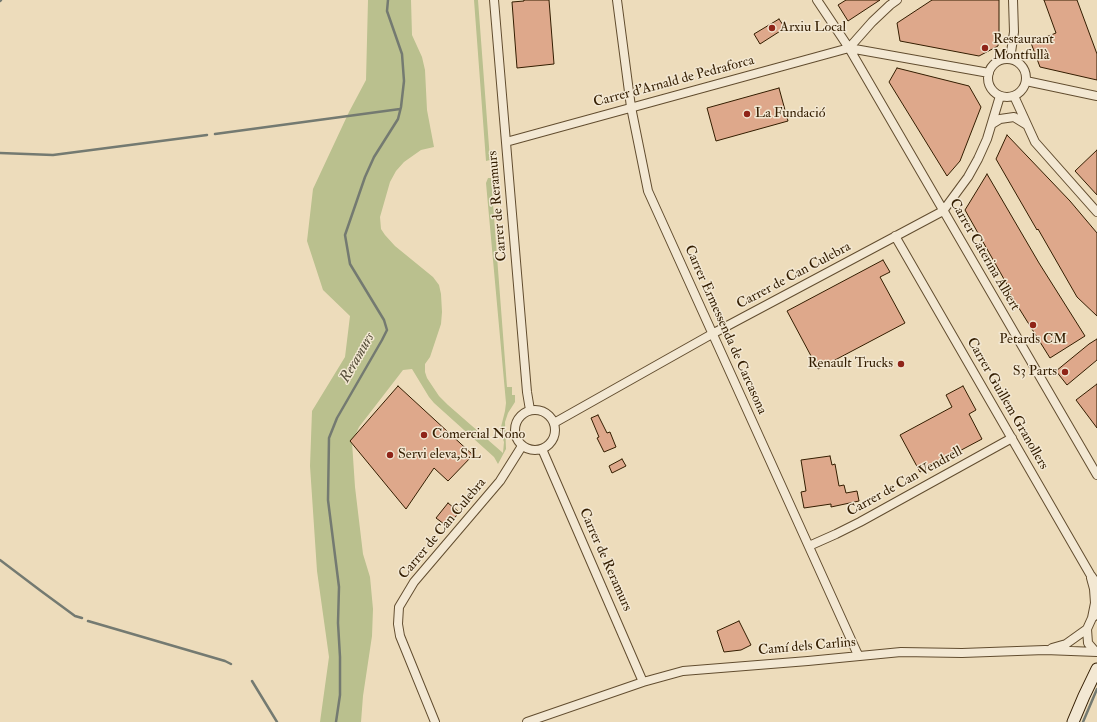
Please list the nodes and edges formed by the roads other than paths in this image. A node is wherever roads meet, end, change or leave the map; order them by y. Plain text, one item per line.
1 (494, 0) edge
2 (617, 0) edge
3 (817, 0) edge
4 (897, 0) edge
5 (1013, 0) edge
6 (850, 48) junction
7 (1010, 59) junction
8 (989, 73) junction
9 (1026, 81) junction
10 (1000, 96) junction
11 (1014, 96) junction
12 (1097, 96) edge
13 (631, 107) junction
14 (992, 124) junction
15 (1029, 127) junction
16 (506, 142) junction
17 (943, 211) junction
18 (1097, 212) edge
19 (895, 236) junction
20 (712, 334) junction
21 (530, 410) junction
22 (554, 423) junction
23 (1012, 438) junction
24 (522, 446) junction
25 (542, 449) junction
26 (1097, 476) edge
27 (808, 546) junction
28 (1090, 574) junction
29 (1097, 584) edge
30 (1094, 616) edge
31 (1087, 629) junction
32 (1045, 650) junction
33 (1096, 652) edge
34 (858, 656) junction
35 (1097, 669) edge
36 (644, 682) junction
37 (435, 722) edge
38 (527, 722) edge
39 (1073, 722) edge

1 - 16 street, Carrer de Reramurs
2 - 13 street, Carrer Ermessenda de Carcasona
3 - 6 street, Carrer Caterina Albert
4 - 6 street
5 - 7 street
6 - 8 street
6 - 13 street, Carrer d'Arnald de Pedraforca
6 - 17 street, Carrer Caterina Albert
7 - 8 street
7 - 9 street
8 - 10 street
9 - 11 street
9 - 12 street
10 - 11 street
10 - 14 street
11 - 15 street
13 - 16 street, Carrer d'Arnald de Pedraforca
13 - 20 street, Carrer Ermessenda de Carcasona
14 - 15 street
14 - 17 street
15 - 18 street
16 - 21 street, Carrer de Reramurs
17 - 19 street, Carrer de Can Culebra
17 - 26 street, Carrer Caterina Albert
19 - 20 street, Carrer de Can Culebra
19 - 23 street, Carrer Guillem Granollers
20 - 22 street, Carrer de Can Culebra
20 - 27 street, Carrer Ermessenda de Carcasona
21 - 22 street
21 - 24 street
22 - 25 street
23 - 27 street, Carrer de Can Vendrell
23 - 28 street, Carrer Guillem Granollers
24 - 25 street
24 - 37 street, Carrer de Can Culebra
25 - 36 street, Carrer de Reramurs
27 - 34 street, Carrer Ermessenda de Carcasona
28 - 29 street, Carrer Guillem Granollers
28 - 30 street
30 - 31 street
31 - 32 street
31 - 33 street
32 - 33 street, Camí dels Carlins
32 - 34 street, Camí dels Carlins
34 - 36 street, Camí dels Carlins
35 - 39 street
36 - 38 street, Camí dels Carlins

